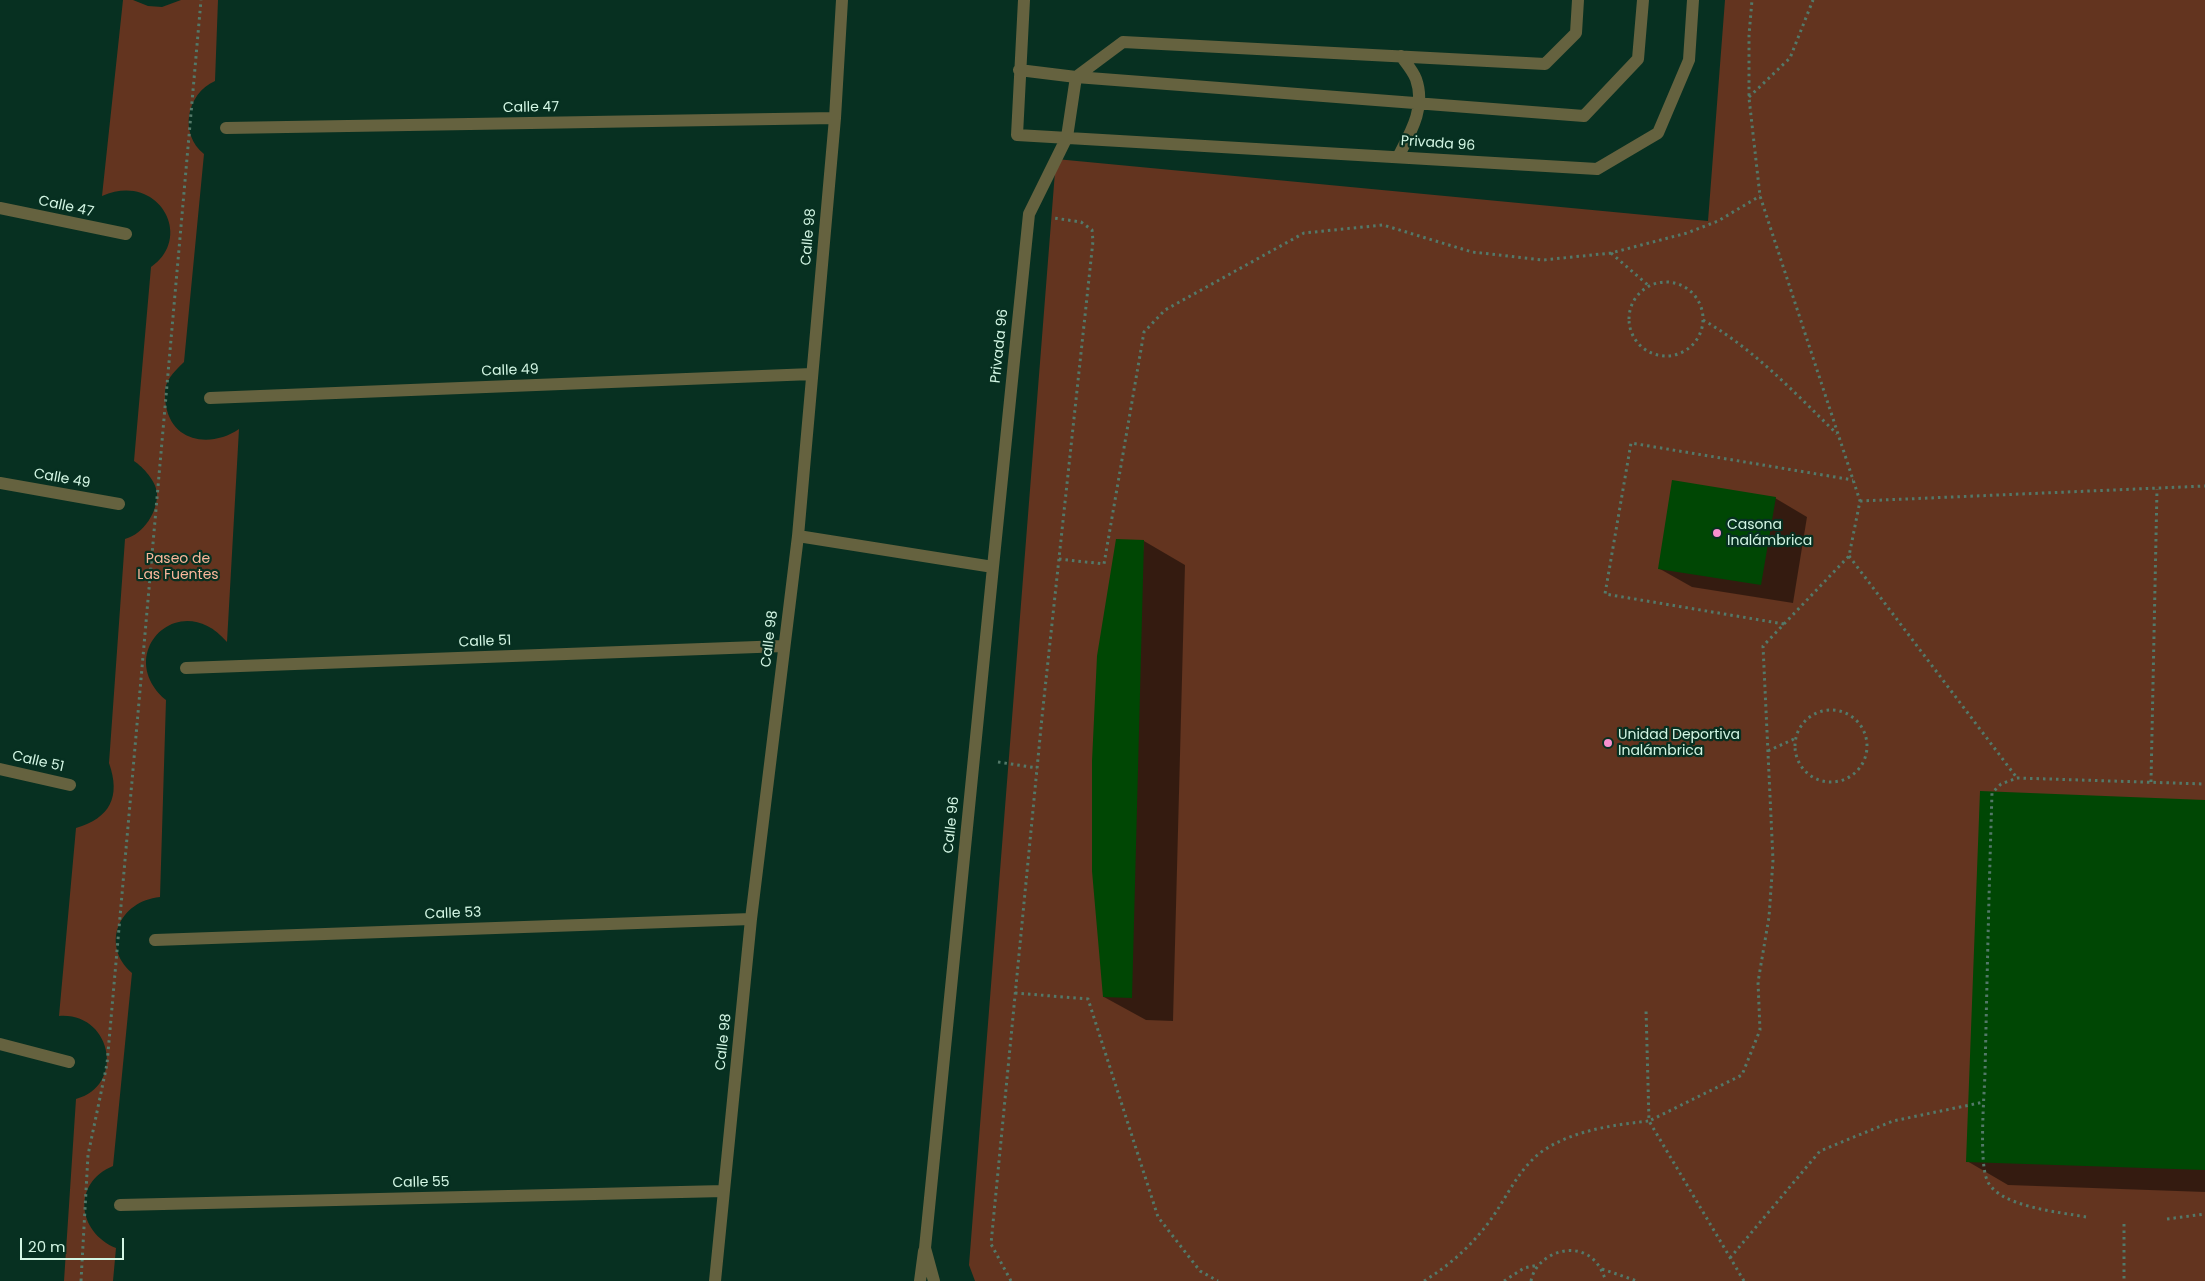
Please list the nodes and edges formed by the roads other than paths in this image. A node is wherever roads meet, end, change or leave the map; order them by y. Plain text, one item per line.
1 (842, 0) edge
2 (1024, 0) edge
3 (1578, 0) edge
4 (1643, 0) edge
5 (1693, 0) edge
6 (1401, 56) junction
7 (1019, 70) junction
8 (1076, 77) junction
9 (1420, 103) junction
10 (835, 118) junction
11 (226, 128) dead end
12 (1067, 137) junction
13 (1398, 157) junction
14 (0, 208) edge
15 (126, 234) dead end
16 (812, 374) junction
17 (210, 398) dead end
18 (0, 483) edge
19 (119, 504) dead end
20 (798, 536) junction
21 (993, 568) junction
22 (784, 646) junction
23 (186, 668) dead end
24 (0, 769) edge
25 (70, 785) dead end
26 (751, 919) junction
27 (155, 940) dead end
28 (0, 1044) edge
29 (69, 1062) dead end
30 (724, 1191) junction
31 (120, 1205) dead end
32 (924, 1248) junction
33 (714, 1281) edge
34 (920, 1281) edge
35 (934, 1281) edge

1 - 10 street, Calle 98
2 - 7 street
3 - 6 street
4 - 9 street
5 - 13 street, Privada 96
6 - 8 street
6 - 9 street
7 - 8 street
7 - 12 street, Privada 96
8 - 9 street
8 - 12 street
9 - 13 street
10 - 11 street, Calle 47
10 - 16 street, Calle 98
12 - 13 street, Privada 96
12 - 21 street, Privada 96
14 - 15 street, Calle 47
16 - 17 street, Calle 49
16 - 20 street, Calle 98
18 - 19 street, Calle 49
20 - 21 street
20 - 22 street, Calle 98
21 - 32 street, Calle 96
22 - 23 street, Calle 51
22 - 26 street, Calle 98
24 - 25 street, Calle 51
26 - 27 street, Calle 53
26 - 30 street, Calle 98
28 - 29 street
30 - 31 street, Calle 55
30 - 33 street, Calle 98
32 - 34 street
32 - 35 street, Calle 96

